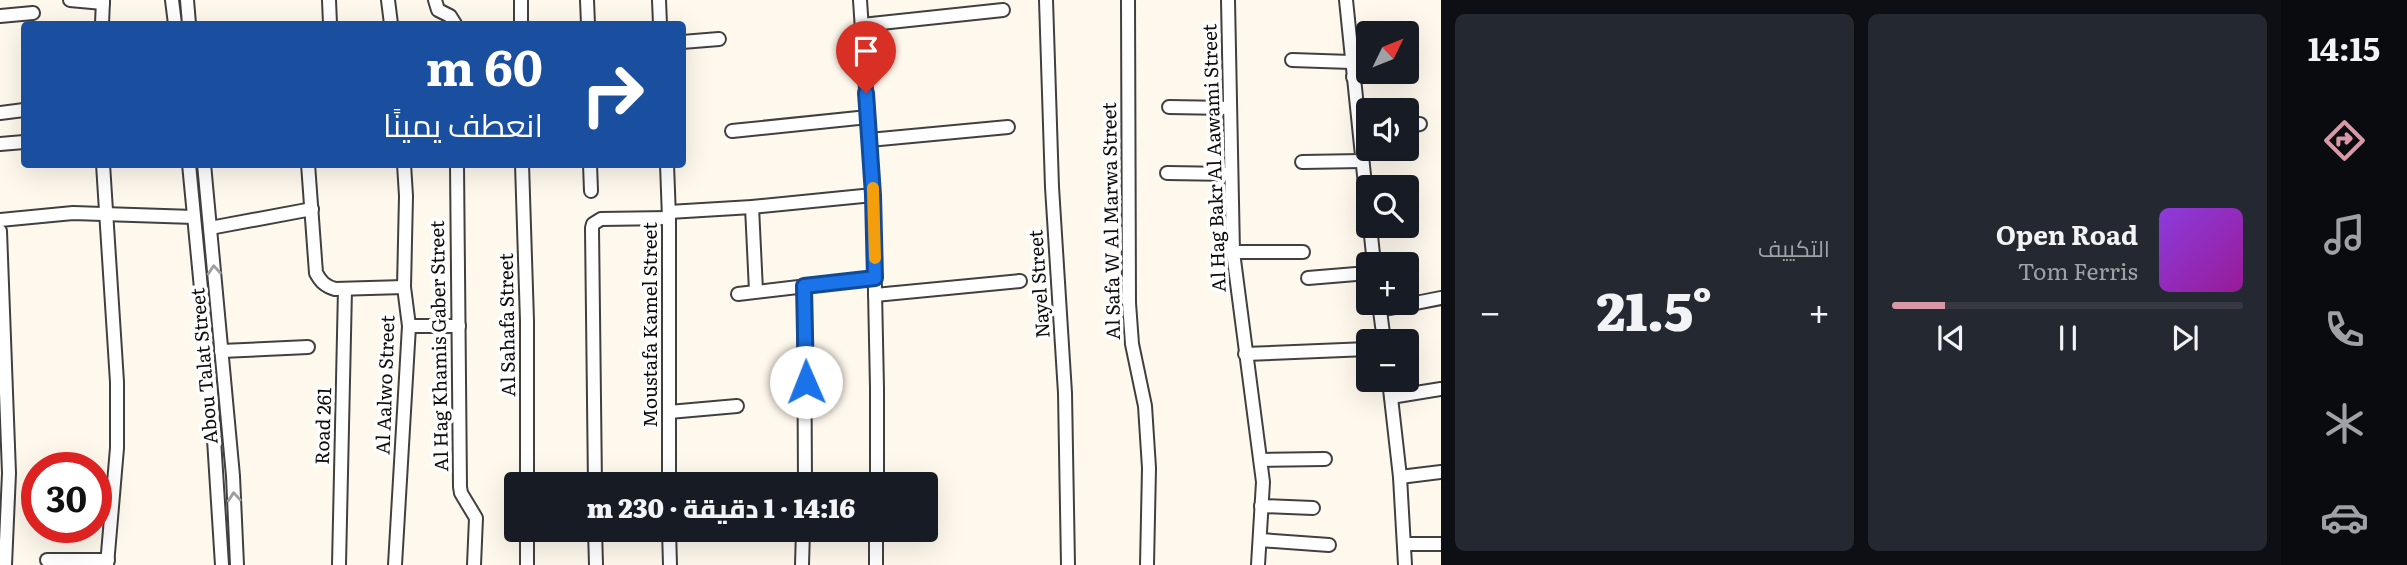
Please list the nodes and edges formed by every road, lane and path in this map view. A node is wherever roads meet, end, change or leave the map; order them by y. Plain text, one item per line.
1 (70, 0) edge
2 (172, 0) edge
3 (187, 0) edge
4 (329, 0) edge
5 (388, 0) edge
6 (435, 0) edge
7 (520, 0) edge
8 (587, 0) edge
9 (659, 0) edge
10 (860, 0) edge
11 (1046, 0) edge
12 (1128, 0) edge
13 (1228, 0) edge
14 (1346, 0) edge
15 (103, 2) edge
16 (1003, 10) dead end
17 (33, 13) dead end
18 (0, 16) edge
19 (102, 21) edge
20 (175, 21) edge
21 (189, 21) edge
22 (330, 21) edge
23 (391, 21) edge
24 (454, 21) edge
25 (521, 21) edge
26 (587, 21) edge
27 (660, 21) edge
28 (862, 24) junction
29 (719, 39) dead end
30 (686, 42) edge
31 (1292, 61) dead end
32 (1351, 62) junction
33 (1353, 77) junction
34 (1356, 77) edge
35 (1357, 98) edge
36 (1169, 107) dead end
37 (1229, 108) junction
38 (21, 110) edge
39 (0, 113) edge
40 (868, 117) junction
41 (1008, 127) dead end
42 (732, 131) dead end
43 (869, 139) junction
44 (21, 142) edge
45 (0, 144) edge
46 (1362, 161) joint
47 (1302, 162) dead end
48 (103, 168) edge
49 (189, 168) edge
50 (204, 168) edge
51 (308, 168) edge
52 (404, 168) edge
53 (457, 168) edge
54 (522, 168) edge
55 (590, 168) edge
56 (667, 168) edge
57 (1167, 173) dead end
58 (1231, 174) junction
59 (1364, 175) edge
60 (206, 185) junction
61 (191, 186) junction
62 (591, 191) dead end
63 (873, 195) junction
64 (752, 206) junction
65 (312, 209) junction
66 (106, 214) junction
67 (669, 215) junction
68 (194, 217) junction
69 (0, 220) edge
70 (210, 228) junction
71 (0, 231) edge
72 (1233, 251) junction
73 (1303, 252) dead end
74 (1, 264) edge
75 (1356, 274) edge
76 (875, 278) junction
77 (1308, 278) dead end
78 (1020, 281) dead end
79 (804, 286) junction
80 (404, 287) junction
81 (345, 289) junction
82 (757, 292) junction
83 (738, 294) dead end
84 (875, 295) junction
85 (1441, 298) edge
86 (1419, 301) edge
87 (410, 326) junction
88 (459, 326) junction
89 (309, 347) dead end
90 (1356, 349) edge
91 (221, 351) junction
92 (1245, 354) junction
93 (1441, 389) edge
94 (1390, 392) edge
95 (1391, 397) junction
96 (737, 406) dead end
97 (669, 412) junction
98 (1325, 459) dead end
99 (1261, 460) junction
100 (527, 472) edge
101 (595, 472) edge
102 (669, 472) edge
103 (804, 472) edge
104 (877, 472) edge
105 (1441, 472) edge
106 (5, 474) edge
107 (1400, 477) junction
108 (1261, 506) junction
109 (1313, 508) dead end
110 (1260, 540) junction
111 (3, 542) edge
112 (527, 542) edge
113 (595, 542) edge
114 (669, 542) edge
115 (803, 542) edge
116 (876, 542) edge
117 (1404, 544) junction
118 (1441, 544) edge
119 (1329, 545) dead end
120 (47, 559) dead end
121 (108, 563) edge
122 (5, 565) edge
123 (222, 565) edge
124 (237, 565) edge
125 (339, 565) edge
126 (395, 565) edge
127 (474, 565) edge
128 (527, 565) edge
129 (596, 565) edge
130 (670, 565) edge
131 (802, 565) edge
132 (876, 565) edge
133 (1068, 565) edge
134 (1147, 565) edge
135 (1258, 565) edge
136 (1405, 565) edge

1 - 15 street
2 - 20 street
3 - 21 street
4 - 22 street
5 - 23 street
6 - 24 street
7 - 25 street
8 - 26 street
9 - 27 street
10 - 28 street
11 - 133 street, Nayel Street
12 - 134 street, Al Safa W Al Marwa Street
13 - 37 street, Al Hag Bakr Al Aawami Street
14 - 32 street
15 - 19 street
16 - 28 street
17 - 18 street
28 - 40 street
29 - 30 street
31 - 32 street
32 - 33 street
33 - 34 street
33 - 35 street
36 - 37 street
37 - 58 street, Al Hag Bakr Al Aawami Street
38 - 39 street
40 - 42 street
40 - 43 street
41 - 43 street
43 - 63 street
44 - 45 street
46 - 47 street
46 - 59 street
48 - 66 street
49 - 61 street, Abou Talat Street
50 - 60 street, Abou Talat Street
51 - 65 street
52 - 80 street, Al Aalwo Street
53 - 88 street, Al Hag Khamis Gaber Street
54 - 100 street, Al Sahafa Street
55 - 62 street
56 - 67 street, Moustafa Kamel Street
57 - 58 street
58 - 72 street, Al Hag Bakr Al Aawami Street
60 - 61 street
60 - 70 street, Abou Talat Street
61 - 68 street, Abou Talat Street
63 - 64 street
63 - 76 street
64 - 67 street
64 - 82 street
65 - 70 street
65 - 81 street
66 - 68 street
66 - 69 street
66 - 121 street
67 - 97 street, Moustafa Kamel Street
67 - 101 street
68 - 123 street, Abou Talat Street
91 -> 70 street, Abou Talat Street
71 - 74 street
72 - 73 street
72 - 92 street, Al Hag Bakr Al Aawami Street
74 - 106 street
75 - 77 street
76 - 79 street
76 - 84 street
78 - 84 street
79 - 82 street
79 - 103 street
80 - 81 street
80 - 87 street, Al Aalwo Street
81 - 125 street, Road 261
82 - 83 street
84 - 104 street
85 - 86 street
87 - 88 street
87 - 126 street, Al Aalwo Street
88 - 127 street, Al Hag Khamis Gaber Street
89 - 91 street
90 - 92 street
124 -> 91 street, Abou Talat Street
92 - 99 street, Al Hag Bakr Al Aawami Street
93 - 95 street
94 - 95 street
95 - 107 street
96 - 97 street
97 - 102 street, Moustafa Kamel Street
98 - 99 street
99 - 108 street, Al Hag Bakr Al Aawami Street
105 - 107 street
106 - 111 street
107 - 117 street
108 - 109 street
108 - 110 street, Al Hag Bakr Al Aawami Street
110 - 119 street
110 - 135 street, Al Hag Bakr Al Aawami Street
111 - 122 street
112 - 128 street
113 - 129 street
114 - 130 street
115 - 131 street
116 - 132 street
117 - 118 street
117 - 136 street
120 - 121 street

